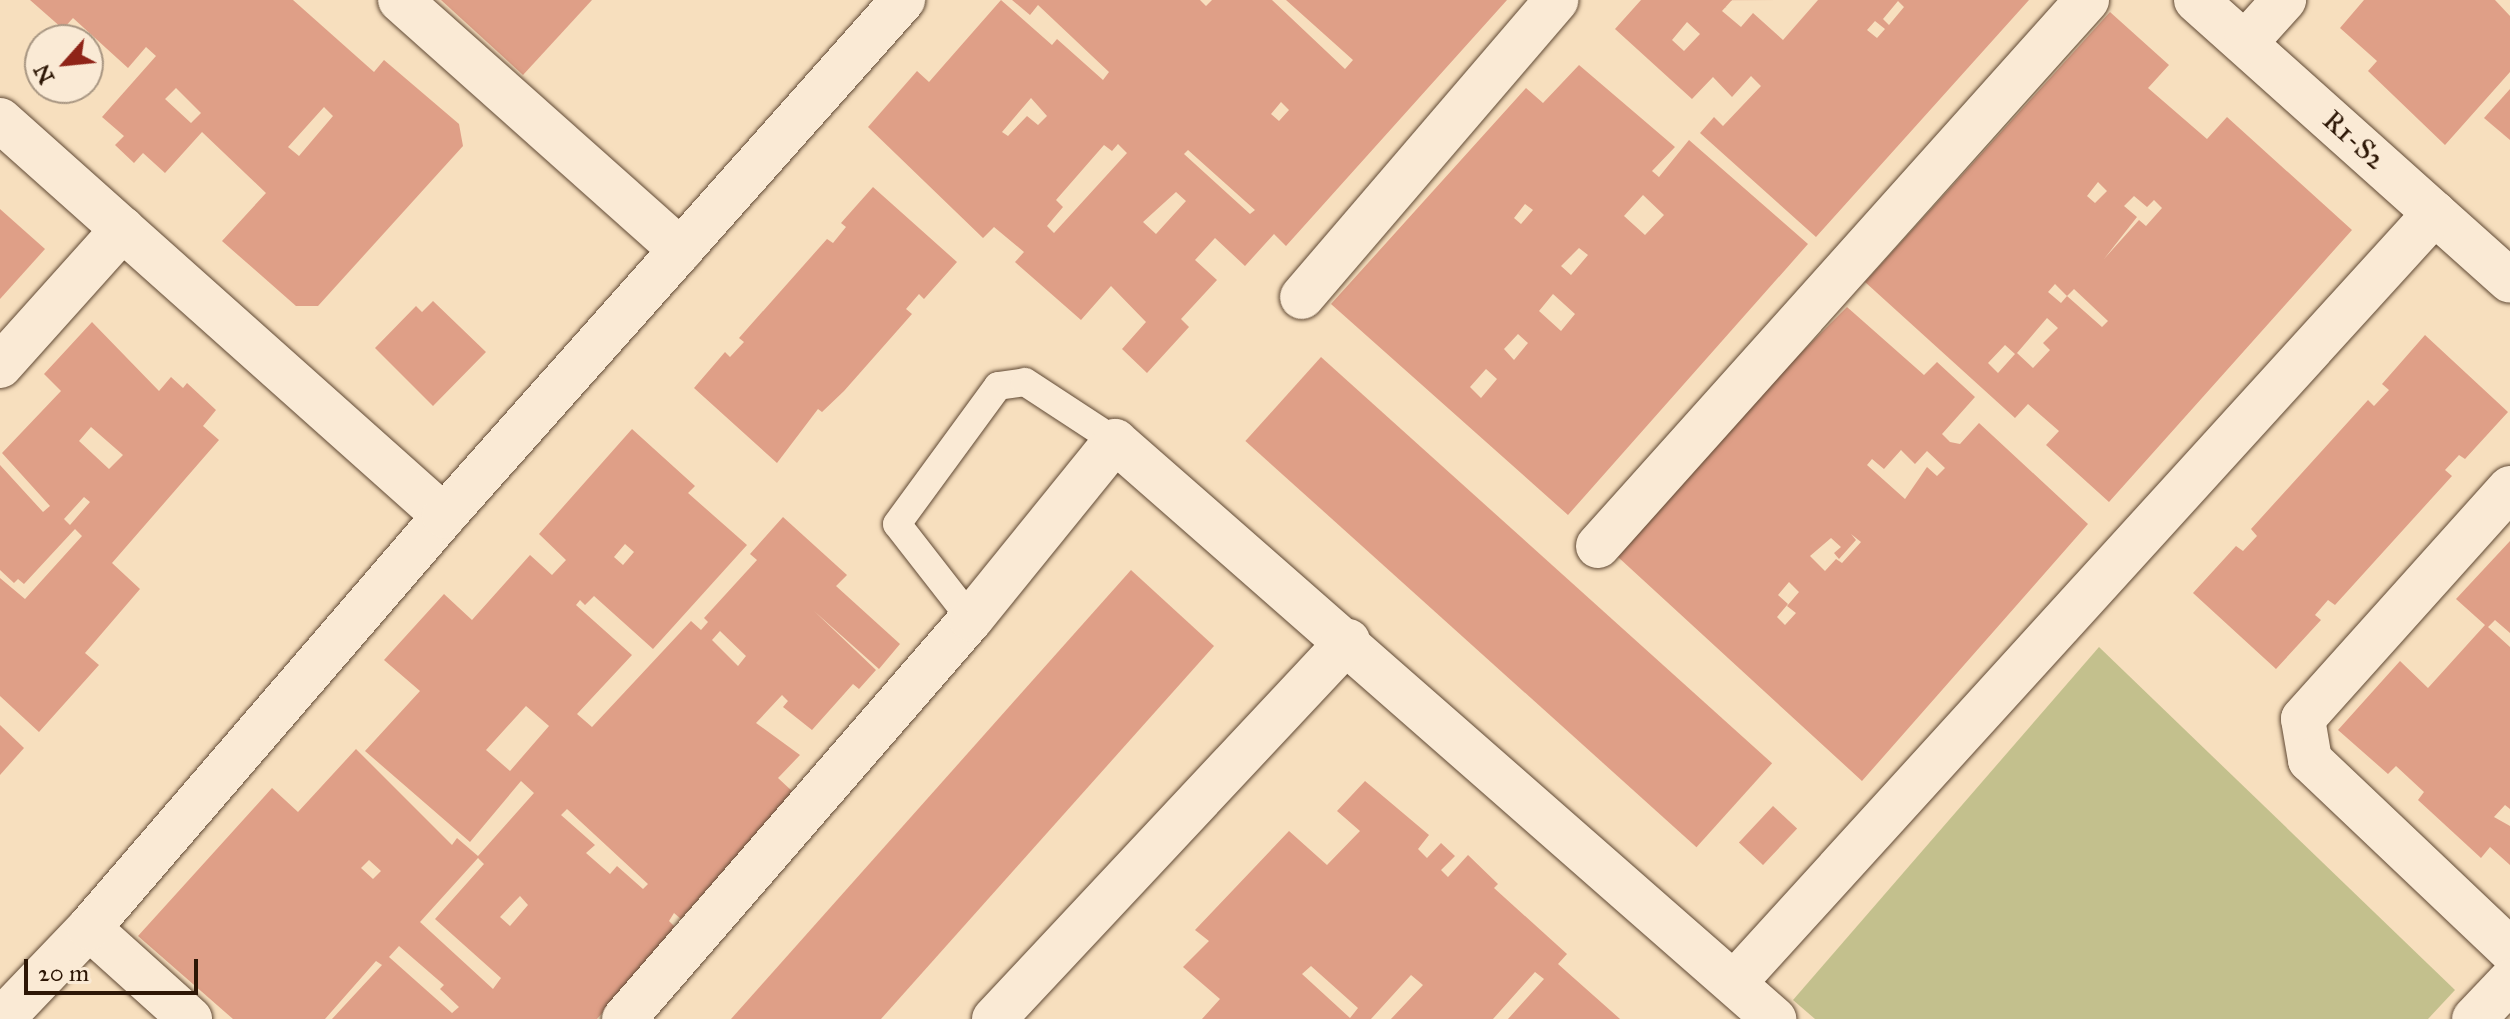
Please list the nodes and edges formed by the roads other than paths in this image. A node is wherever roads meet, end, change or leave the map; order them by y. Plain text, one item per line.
1 (400, 0) edge
2 (903, 0) edge
3 (1557, 0) edge
4 (2087, 0) edge
5 (2196, 0) edge
6 (2284, 0) edge
7 (2246, 42) junction
8 (0, 120) edge
9 (2435, 213) junction
10 (123, 229) junction
11 (681, 250) junction
12 (2510, 281) edge
13 (1302, 297) dead end
14 (0, 366) edge
15 (1115, 441) junction
16 (2510, 488) edge
17 (444, 516) junction
18 (1598, 546) dead end
19 (971, 619) junction
20 (1348, 641) junction
21 (89, 928) junction
22 (2510, 950) edge
23 (2510, 981) edge
24 (1734, 983) junction
25 (2, 1019) edge
26 (190, 1019) edge
27 (624, 1019) edge
28 (994, 1019) edge
29 (1774, 1019) edge
30 (2474, 1019) edge

1 - 11 street
2 - 11 street
3 - 13 street
4 - 18 street
5 - 7 street, R1-S2
6 - 7 street
7 - 9 street, R1-S2
8 - 10 street
9 - 12 street, R1-S2
9 - 24 street
10 - 14 street
10 - 17 street
11 - 17 street
15 - 19 street
15 - 19 lane
15 - 20 street
16 - 22 street
17 - 21 street
19 - 27 street
20 - 24 street
20 - 28 street
21 - 25 street
21 - 26 street
23 - 30 street
24 - 29 street

